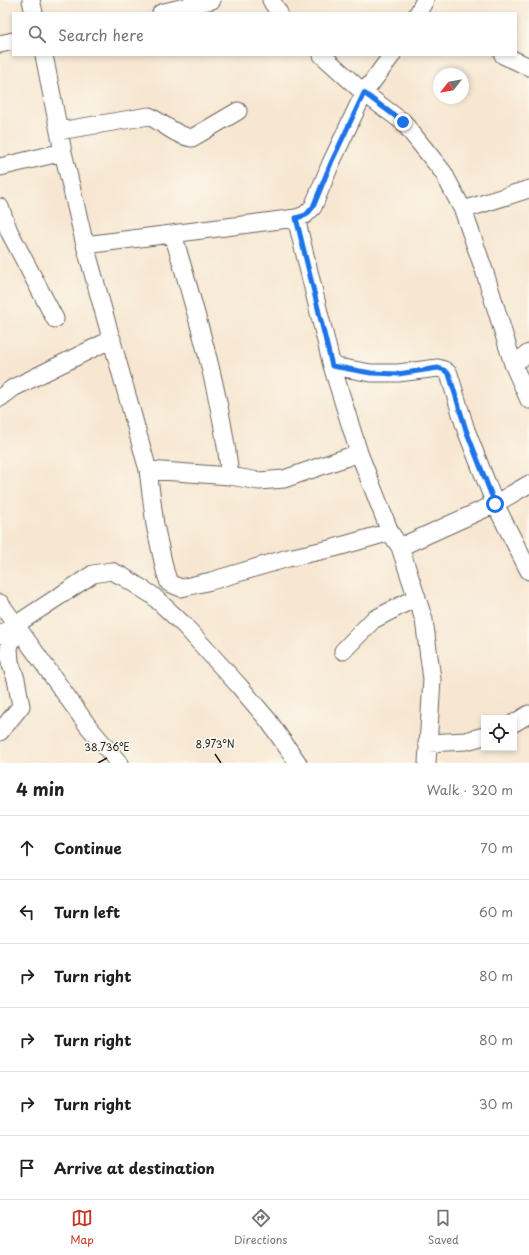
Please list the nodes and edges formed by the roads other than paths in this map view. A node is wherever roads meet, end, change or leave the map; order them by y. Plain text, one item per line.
1 (31, 0) edge
2 (212, 0) edge
3 (271, 0) edge
4 (425, 0) edge
5 (34, 12) edge
6 (165, 12) edge
7 (278, 12) edge
8 (419, 12) edge
9 (12, 41) edge
10 (0, 44) edge
11 (44, 56) edge
12 (323, 56) edge
13 (391, 56) edge
14 (505, 56) edge
15 (529, 67) edge
16 (364, 93) junction
17 (238, 112) dead end
18 (59, 131) junction
19 (63, 152) junction
20 (0, 167) edge
21 (529, 189) edge
22 (0, 207) edge
23 (463, 210) junction
24 (296, 218) junction
25 (173, 234) junction
26 (85, 245) junction
27 (55, 319) dead end
28 (112, 339) junction
29 (529, 353) edge
30 (513, 364) junction
31 (332, 366) junction
32 (0, 398) edge
33 (529, 400) edge
34 (359, 453) junction
35 (148, 470) junction
36 (230, 476) junction
37 (529, 484) edge
38 (495, 504) junction
39 (390, 532) junction
40 (400, 547) junction
41 (529, 571) edge
42 (417, 597) junction
43 (0, 603) edge
44 (16, 626) junction
45 (0, 635) edge
46 (343, 650) dead end
47 (529, 714) edge
48 (517, 721) edge
49 (0, 732) edge
50 (481, 737) edge
51 (428, 743) junction
52 (119, 763) edge
53 (298, 763) edge
54 (427, 763) edge

1 - 5 street
2 - 6 street
3 - 7 street
4 - 8 street
9 - 10 street
11 - 18 street
12 - 16 street
13 - 16 street
14 - 15 street
16 - 23 street
16 - 24 street
17 - 18 street
18 - 19 street
19 - 20 street
19 - 26 street
21 - 23 street
22 - 27 street
23 - 30 street
24 - 25 street
24 - 31 street
25 - 26 street
25 - 36 street
26 - 28 street
28 - 32 street
28 - 35 street
29 - 30 street
30 - 33 street
31 - 34 street
31 - 38 street
34 - 36 street
34 - 39 street
35 - 36 street
35 - 39 street
37 - 38 street
38 - 40 street
38 - 41 street
39 - 40 street
40 - 42 street
42 - 46 street
42 - 51 street
43 - 44 street
44 - 45 street
44 - 49 street
44 - 52 street
44 - 53 street
47 - 48 street
50 - 51 street
51 - 54 street

